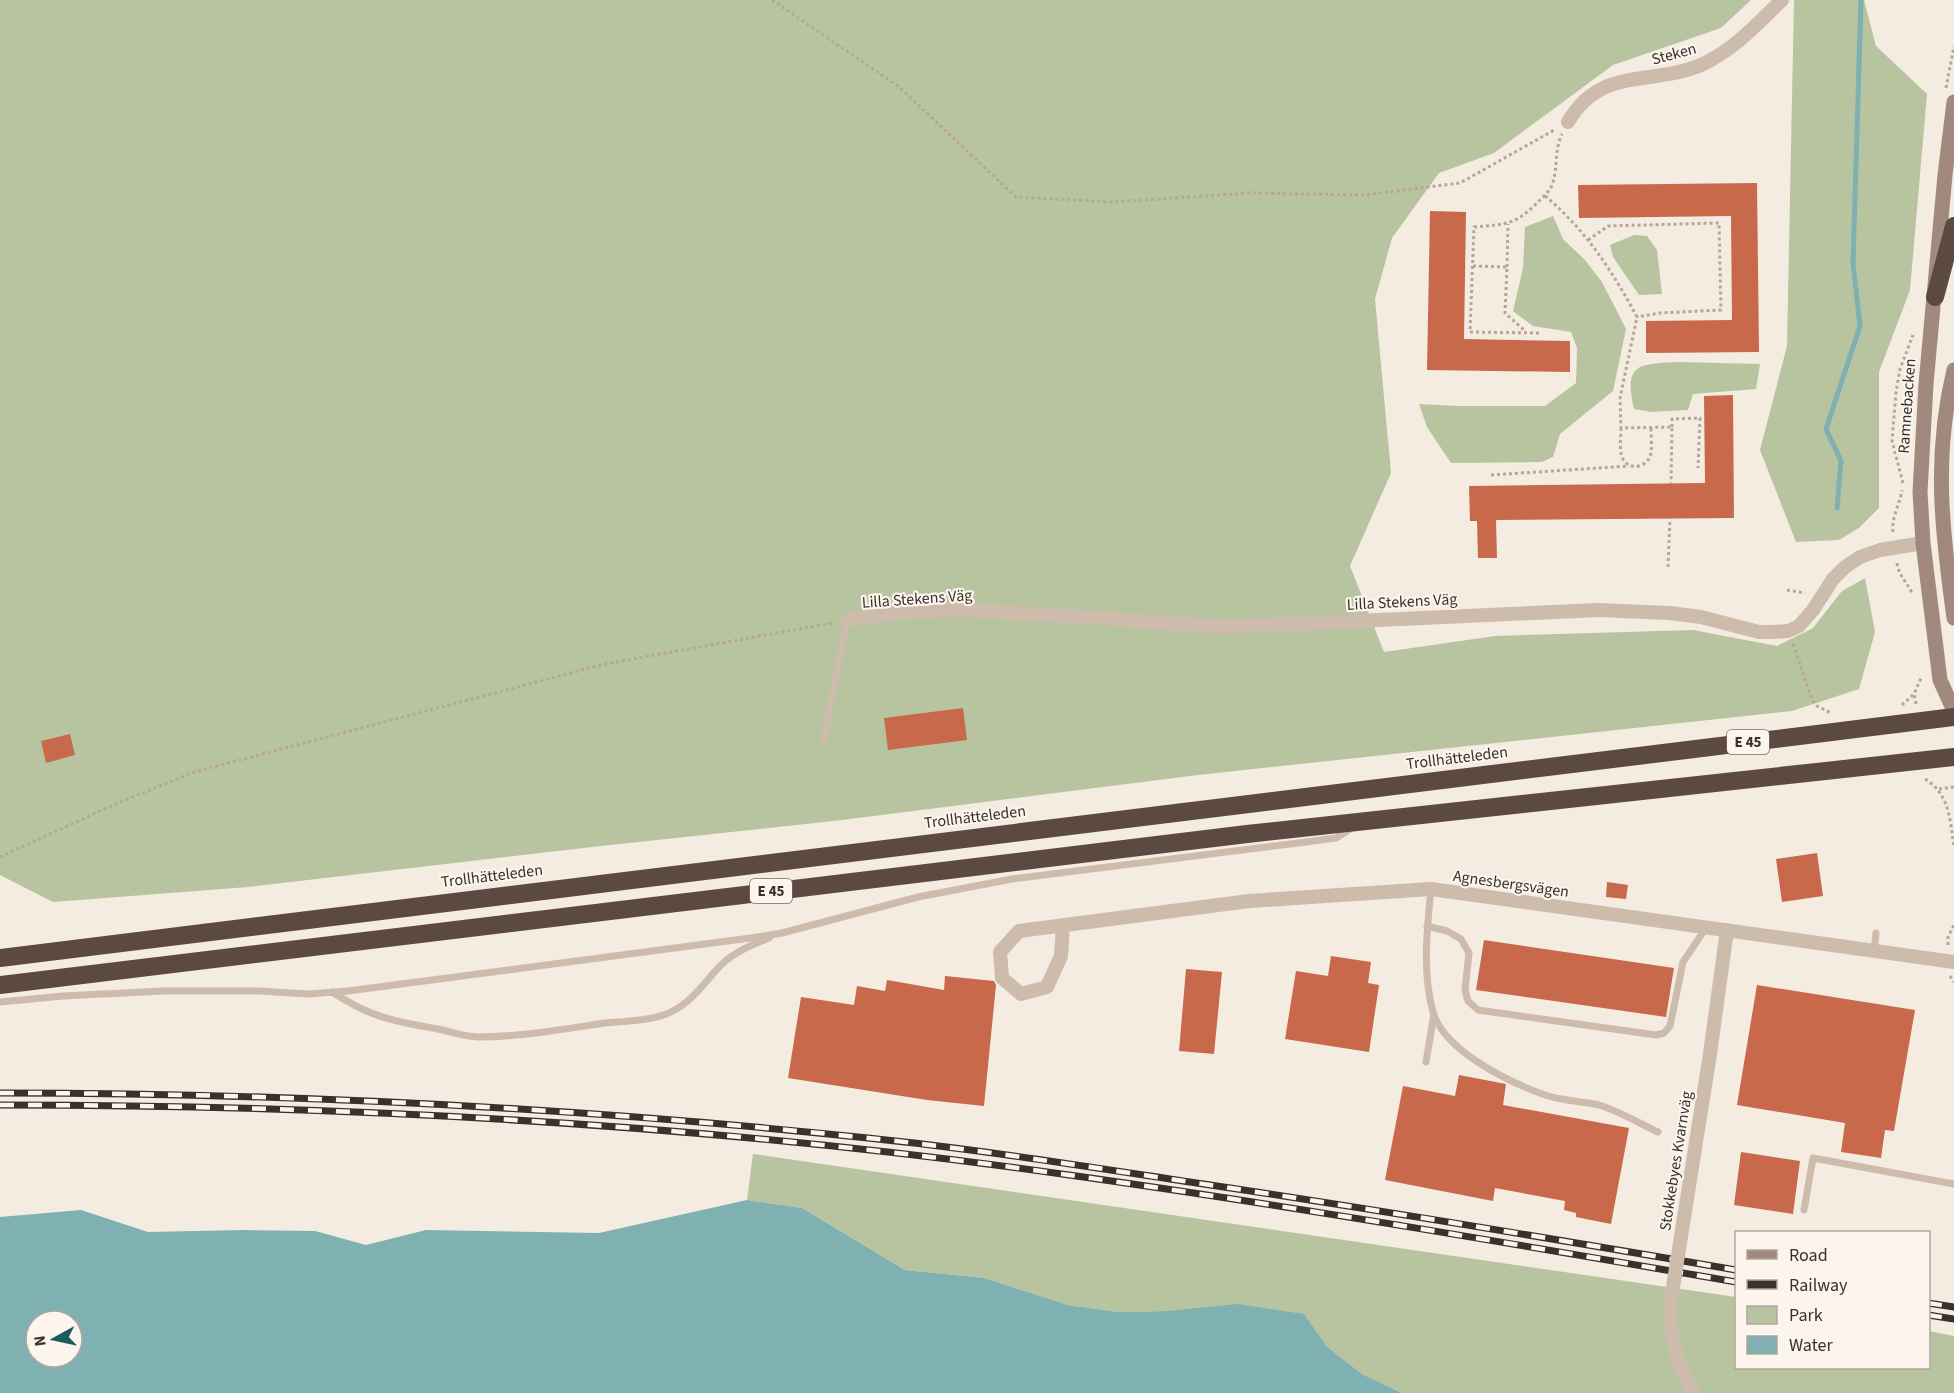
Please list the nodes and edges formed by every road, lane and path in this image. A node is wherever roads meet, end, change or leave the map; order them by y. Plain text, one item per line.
1 (772, 0) edge
2 (1782, 0) edge
3 (1954, 102) edge
4 (1568, 122) junction
5 (1545, 196) junction
6 (1508, 224) junction
7 (1954, 226) edge
8 (1588, 240) junction
9 (1473, 266) junction
10 (1507, 267) junction
11 (1935, 297) junction
12 (1637, 317) junction
13 (1526, 333) junction
14 (1539, 333) dead end
15 (1954, 370) edge
16 (1672, 427) junction
17 (1621, 428) junction
18 (1651, 428) junction
19 (1629, 466) junction
20 (1698, 468) dead end
21 (1491, 475) dead end
22 (1671, 484) dead end
23 (1954, 501) edge
24 (1670, 518) dead end
25 (1948, 524) edge
26 (1923, 543) junction
27 (1668, 567) dead end
28 (1954, 611) edge
29 (847, 620) junction
30 (1788, 631) junction
31 (1914, 694) dead end
32 (1898, 708) dead end
33 (1954, 711) edge
34 (1836, 714) dead end
35 (1954, 717) edge
36 (824, 739) dead end
37 (1954, 757) edge
38 (1954, 787) edge
39 (1939, 789) dead end
40 (1368, 820) junction
41 (0, 858) edge
42 (1431, 889) junction
43 (1063, 925) junction
44 (1427, 926) junction
45 (1707, 927) junction
46 (1727, 930) junction
47 (782, 933) junction
48 (1876, 933) dead end
49 (1874, 951) junction
50 (0, 958) edge
51 (1954, 962) edge
52 (0, 985) edge
53 (332, 992) junction
54 (0, 1002) edge
55 (1434, 1014) junction
56 (1426, 1062) dead end
57 (1658, 1132) dead end
58 (1954, 1184) edge
59 (1804, 1209) dead end
60 (1694, 1393) edge

1 - 4 path
2 - 4 street, Steken
3 - 11 street, Ramnebacken
4 - 5 path
5 - 6 path
5 - 8 path
6 - 9 path
6 - 10 path
7 - 11 highway
8 - 12 path
8 - 12 path
9 - 10 path
9 - 13 path
10 - 13 path
11 - 26 street, Ramnebacken
12 - 17 path
13 - 14 path
15 - 25 street
16 - 18 path
16 - 20 path
16 - 22 path
17 - 18 path
17 - 19 path
18 - 19 path
19 - 21 path
23 - 25 street
24 - 27 path
25 - 26 street
25 - 28 street
26 - 30 street
26 - 33 street, Ramnebacken
29 - 30 street, Lilla Stekens Väg
29 - 36 lane
29 - 41 path
30 - 34 path
31 - 32 path
35 - 50 highway, Trollhätteleden / E 45
37 - 40 highway, E 45
38 - 39 path
40 - 47 lane
40 - 52 highway, E 45
42 - 43 street, Agnesbergsvägen
42 - 44 lane
42 - 45 street, Agnesbergsvägen
43 - 43 street, Agnesbergsvägen
44 - 45 lane
44 - 55 lane
45 - 46 street, Agnesbergsvägen
46 - 49 street, Agnesbergsvägen
46 - 60 street, Stokkebyes Kvarnväg, bridge
47 - 53 lane
47 - 53 lane
48 - 49 lane
49 - 51 street, Agnesbergsvägen
53 - 54 lane
55 - 56 lane
55 - 57 lane
58 - 59 lane

